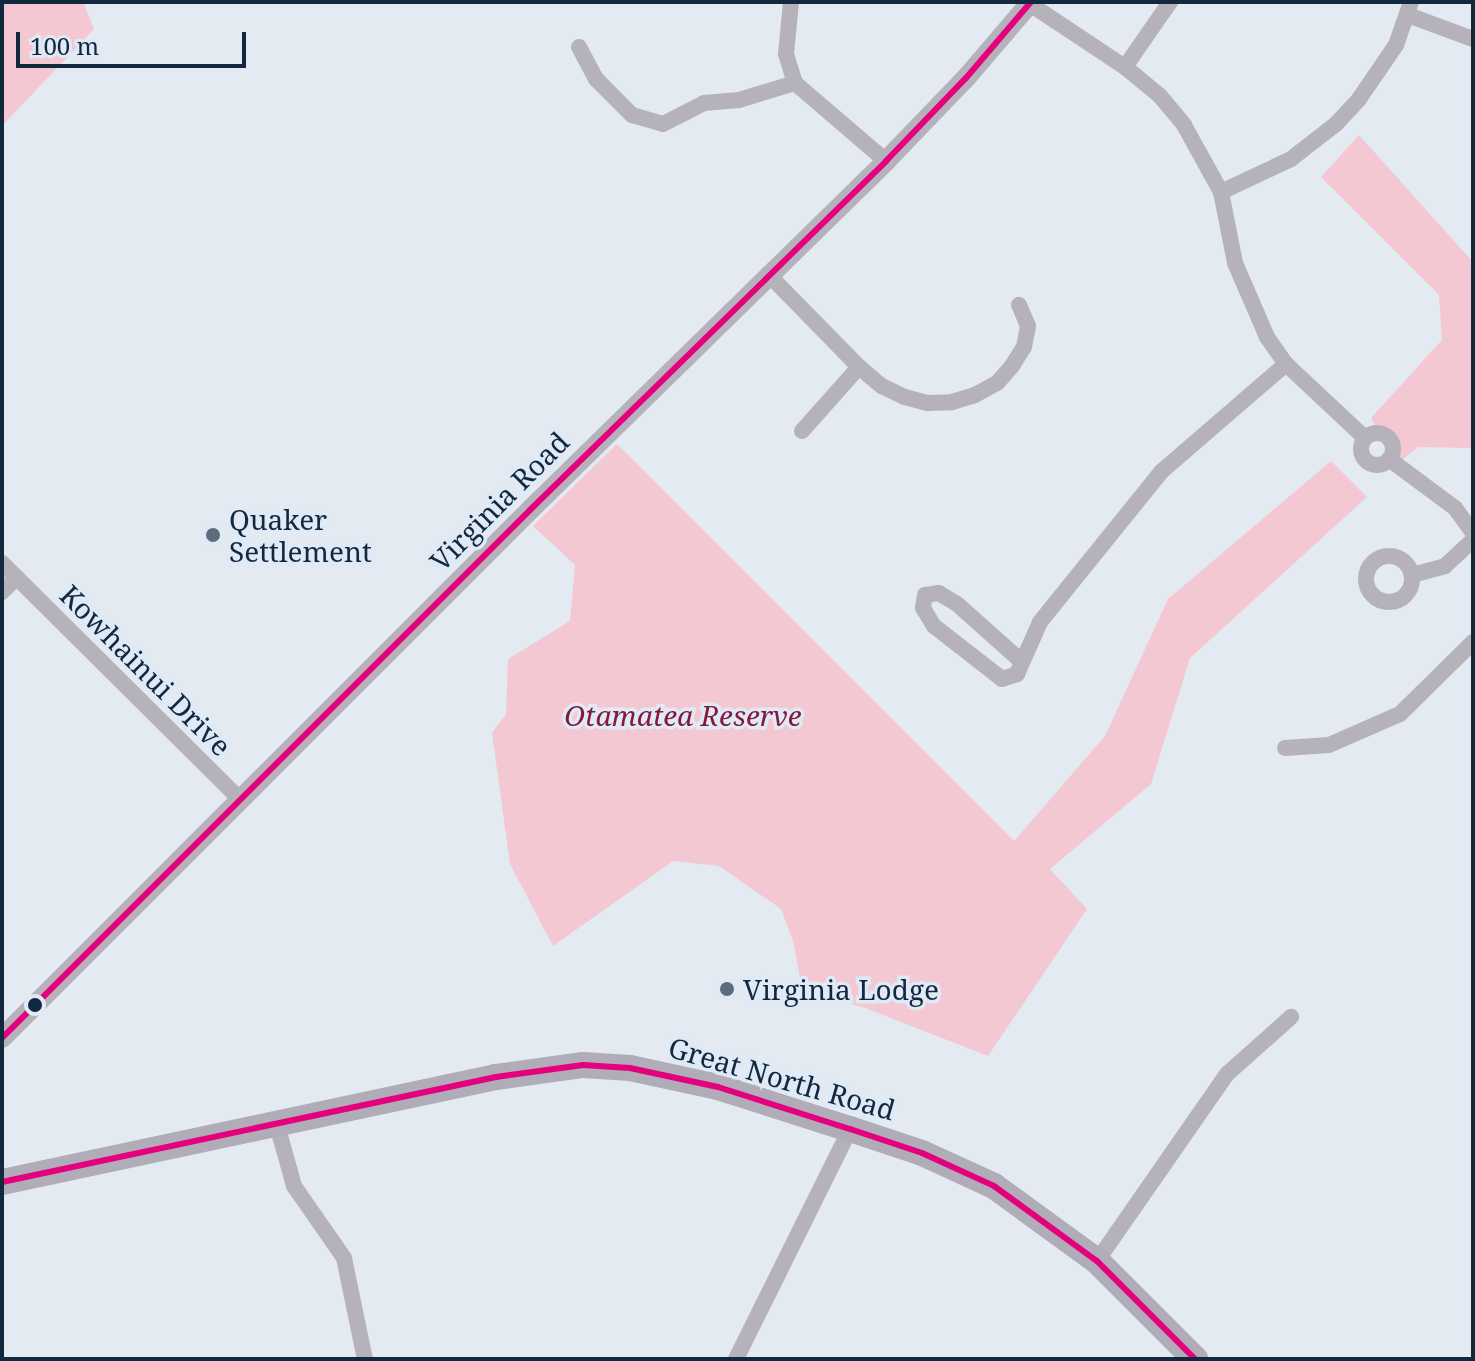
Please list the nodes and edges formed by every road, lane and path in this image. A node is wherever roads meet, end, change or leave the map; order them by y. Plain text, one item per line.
1 (791, 2) edge
2 (1170, 2) edge
3 (1031, 3) edge
4 (1410, 8) edge
5 (1473, 39) edge
6 (579, 47) dead end
7 (1125, 67) junction
8 (795, 83) junction
9 (886, 161) junction
10 (1221, 192) junction
11 (769, 275) junction
12 (1019, 305) dead end
13 (1286, 364) junction
14 (859, 367) junction
15 (802, 431) dead end
16 (1473, 533) edge
17 (1473, 540) edge
18 (2, 563) edge
19 (1412, 575) dead end
20 (17, 577) junction
21 (2, 592) edge
22 (1473, 642) edge
23 (1007, 649) junction
24 (1021, 661) junction
25 (978, 662) junction
26 (1285, 748) dead end
27 (240, 799) junction
28 (1291, 1017) dead end
29 (2, 1038) edge
30 (277, 1125) junction
31 (850, 1129) junction
32 (2, 1182) edge
33 (1097, 1261) junction
34 (365, 1359) edge
35 (736, 1359) edge
36 (1195, 1359) edge

1 - 8 street
2 - 7 street
3 - 7 street
3 - 9 street, Virginia Road
4 - 5 street
4 - 10 street
6 - 8 street
7 - 10 street
8 - 9 street
9 - 11 street, Virginia Road
10 - 13 street
11 - 14 street
11 - 27 street, Virginia Road
12 - 14 street
13 - 16 street
13 - 24 street
14 - 15 street
17 - 19 street
18 - 20 street, Kowhainui Drive
20 - 21 street
20 - 27 street, Kowhainui Drive
22 - 26 street
23 - 24 street
23 - 25 street
23 - 25 street
24 - 25 street
27 - 29 street, Virginia Road
28 - 33 street
30 - 31 highway, Great North Road
30 - 32 highway, Great North Road
30 - 34 street
31 - 33 highway, Great North Road
31 - 35 street
33 - 36 highway, Great North Road

